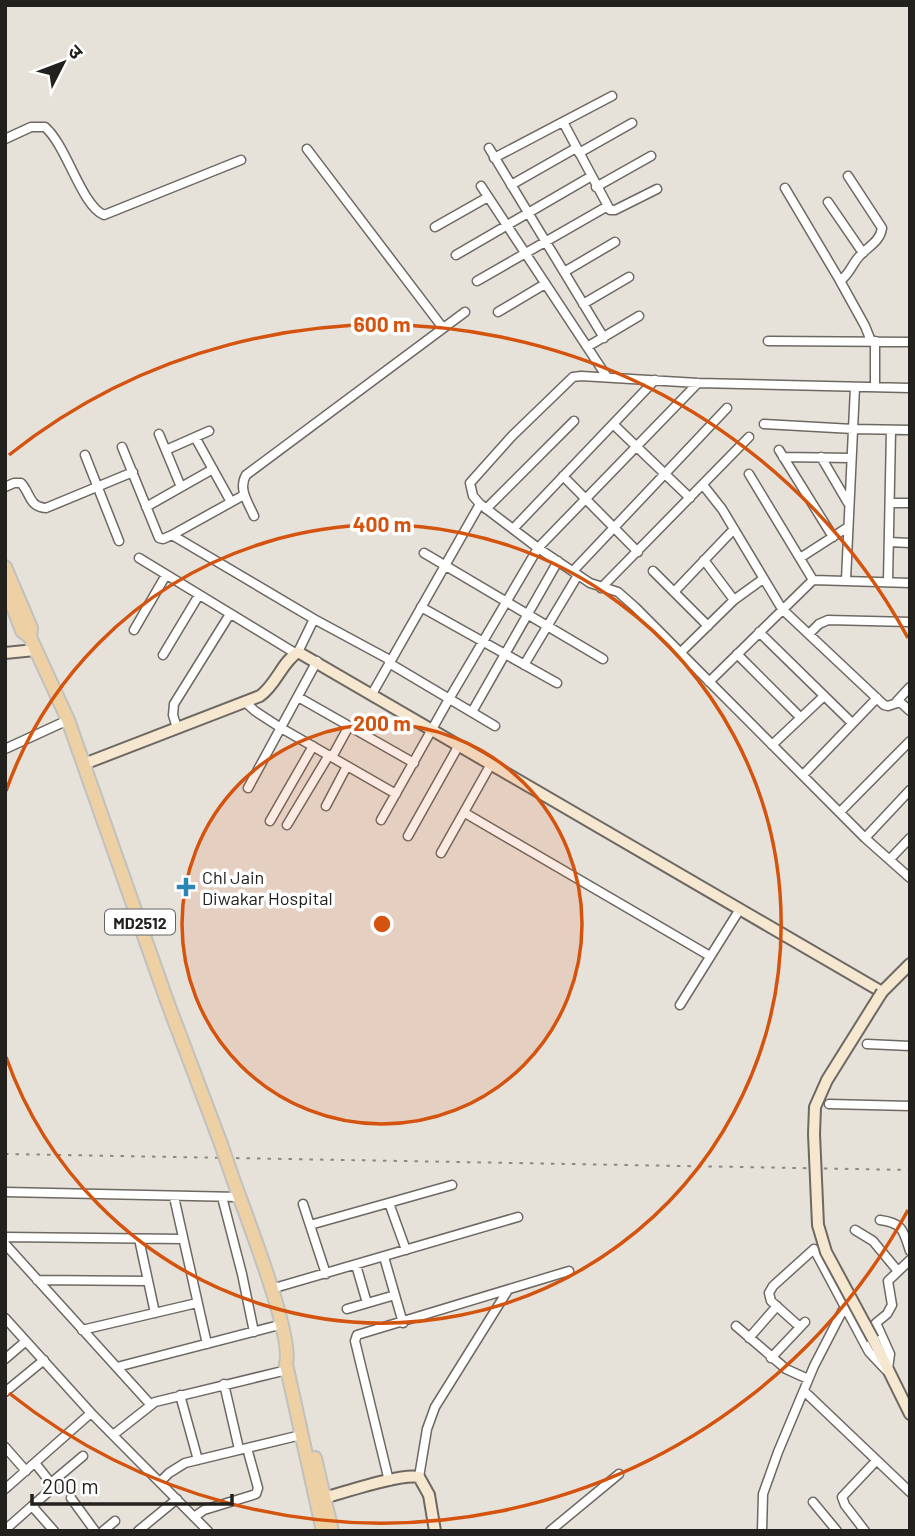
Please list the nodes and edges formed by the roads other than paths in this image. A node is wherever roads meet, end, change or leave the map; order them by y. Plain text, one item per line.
1 (612, 96) dead end
2 (563, 122) junction
3 (632, 123) dead end
4 (5, 139) edge
5 (489, 148) dead end
6 (307, 149) dead end
7 (578, 150) junction
8 (651, 156) dead end
9 (494, 158) junction
10 (242, 160) dead end
11 (848, 176) dead end
12 (590, 177) junction
13 (511, 185) junction
14 (481, 186) dead end
15 (596, 187) junction
16 (785, 188) dead end
17 (657, 189) dead end
18 (488, 197) junction
19 (828, 202) dead end
20 (606, 207) junction
21 (527, 212) junction
22 (506, 225) junction
23 (435, 227) dead end
24 (545, 242) junction
25 (615, 242) dead end
26 (863, 253) junction
27 (456, 254) dead end
28 (525, 254) junction
29 (564, 272) junction
30 (629, 277) dead end
31 (840, 281) junction
32 (477, 282) dead end
33 (545, 284) junction
34 (583, 304) junction
35 (465, 312) dead end
36 (498, 312) dead end
37 (639, 316) dead end
38 (443, 328) junction
39 (604, 338) junction
40 (768, 341) dead end
41 (873, 341) junction
42 (910, 342) edge
43 (587, 347) junction
44 (607, 377) junction
45 (655, 380) junction
46 (698, 383) junction
47 (855, 387) junction
48 (875, 387) junction
49 (910, 388) edge
50 (727, 408) dead end
51 (574, 421) dead end
52 (613, 424) junction
53 (764, 424) dead end
54 (853, 429) junction
55 (891, 430) junction
56 (910, 430) edge
57 (209, 431) dead end
58 (159, 434) dead end
59 (195, 438) junction
60 (749, 438) dead end
61 (636, 446) junction
62 (122, 447) dead end
63 (166, 450) junction
64 (85, 455) dead end
65 (821, 457) junction
66 (851, 458) junction
67 (213, 469) junction
68 (132, 472) junction
69 (663, 474) junction
70 (749, 474) dead end
71 (563, 476) junction
72 (703, 485) junction
73 (5, 487) edge
74 (97, 487) junction
75 (181, 487) junction
76 (244, 495) junction
77 (585, 498) junction
78 (690, 498) junction
79 (231, 502) junction
80 (890, 503) junction
81 (910, 503) edge
82 (849, 504) junction
83 (483, 506) junction
84 (146, 507) junction
85 (254, 516) dead end
86 (614, 527) junction
87 (848, 527) junction
88 (513, 529) junction
89 (734, 529) junction
90 (172, 536) junction
91 (833, 537) junction
92 (119, 541) dead end
93 (890, 542) junction
94 (910, 543) edge
95 (538, 548) junction
96 (638, 552) junction
97 (424, 553) dead end
98 (139, 558) dead end
99 (800, 558) junction
100 (704, 560) junction
101 (558, 561) junction
102 (445, 565) junction
103 (5, 568) edge
104 (653, 571) dead end
105 (575, 573) junction
106 (166, 575) junction
107 (763, 579) junction
108 (813, 580) junction
109 (846, 580) junction
110 (888, 582) junction
111 (910, 583) edge
112 (5, 586) edge
113 (601, 588) junction
114 (674, 592) junction
115 (199, 595) junction
116 (734, 600) junction
117 (505, 603) junction
118 (421, 607) junction
119 (782, 609) junction
120 (230, 614) junction
121 (526, 615) junction
122 (314, 619) junction
123 (910, 622) edge
124 (547, 626) junction
125 (708, 626) junction
126 (134, 629) dead end
127 (759, 632) junction
128 (809, 634) junction
129 (30, 637) junction
130 (482, 642) junction
131 (35, 650) junction
132 (296, 652) junction
133 (5, 653) edge
134 (680, 653) junction
135 (737, 654) junction
136 (163, 655) dead end
137 (505, 655) junction
138 (603, 659) dead end
139 (317, 662) junction
140 (390, 662) junction
141 (524, 665) junction
142 (709, 682) junction
143 (557, 683) dead end
144 (910, 687) edge
145 (372, 694) junction
146 (298, 696) junction
147 (824, 696) junction
148 (877, 698) junction
149 (449, 699) junction
150 (897, 701) junction
151 (245, 702) junction
152 (910, 711) edge
153 (472, 712) junction
154 (800, 717) junction
155 (68, 720) junction
156 (852, 723) junction
157 (349, 726) junction
158 (495, 726) dead end
159 (177, 728) junction
160 (281, 728) junction
161 (433, 730) junction
162 (910, 741) edge
163 (459, 745) junction
164 (772, 745) junction
165 (313, 746) junction
166 (5, 749) edge
167 (331, 756) junction
168 (414, 763) junction
169 (84, 764) junction
170 (491, 764) junction
171 (347, 766) junction
172 (803, 775) junction
173 (248, 788) dead end
174 (910, 790) edge
175 (396, 794) junction
176 (326, 806) dead end
177 (840, 812) junction
178 (465, 813) junction
179 (381, 820) dead end
180 (270, 821) dead end
181 (287, 825) dead end
182 (408, 836) dead end
183 (865, 838) junction
184 (910, 838) edge
185 (441, 853) dead end
186 (890, 859) junction
187 (910, 878) edge
188 (740, 909) junction
189 (710, 956) junction
190 (910, 964) edge
191 (882, 992) junction
192 (680, 1005) dead end
193 (867, 1044) dead end
194 (910, 1046) edge
195 (828, 1104) dead end
196 (910, 1106) edge
197 (452, 1185) dead end
198 (5, 1192) edge
199 (174, 1197) junction
200 (222, 1197) junction
201 (239, 1197) junction
202 (389, 1203) junction
203 (303, 1204) dead end
204 (518, 1217) dead end
205 (880, 1220) dead end
206 (310, 1226) junction
207 (855, 1230) dead end
208 (5, 1237) edge
209 (139, 1239) junction
210 (183, 1239) junction
211 (5, 1244) edge
212 (405, 1250) junction
213 (910, 1251) edge
214 (384, 1257) junction
215 (910, 1259) edge
216 (356, 1265) junction
217 (897, 1270) junction
218 (569, 1271) dead end
219 (326, 1274) junction
220 (37, 1280) junction
221 (148, 1281) junction
222 (271, 1289) junction
223 (508, 1290) junction
224 (395, 1295) junction
225 (197, 1303) junction
226 (367, 1303) junction
227 (777, 1306) junction
228 (845, 1306) junction
229 (346, 1309) dead end
230 (155, 1313) junction
231 (5, 1318) edge
232 (403, 1323) junction
233 (283, 1325) junction
234 (736, 1326) dead end
235 (82, 1330) junction
236 (254, 1332) junction
237 (749, 1338) junction
238 (26, 1341) junction
239 (206, 1344) junction
240 (771, 1358) junction
241 (5, 1359) edge
242 (44, 1360) junction
243 (288, 1363) junction
244 (117, 1367) junction
245 (888, 1372) junction
246 (808, 1379) junction
247 (223, 1384) junction
248 (804, 1391) junction
249 (5, 1392) edge
250 (180, 1395) junction
251 (150, 1404) junction
252 (909, 1411) edge
253 (92, 1413) junction
254 (113, 1435) junction
255 (301, 1436) junction
256 (5, 1447) edge
257 (243, 1448) junction
258 (83, 1456) dead end
259 (198, 1460) junction
260 (876, 1461) junction
261 (35, 1463) junction
262 (26, 1471) junction
263 (619, 1474) dead end
264 (419, 1477) junction
265 (389, 1481) junction
266 (160, 1482) junction
267 (51, 1483) junction
268 (5, 1489) edge
269 (910, 1492) edge
270 (71, 1498) dead end
271 (177, 1499) junction
272 (320, 1499) junction
273 (813, 1502) dead end
274 (32, 1506) junction
275 (194, 1517) junction
276 (115, 1521) dead end
277 (6, 1529) edge
278 (54, 1531) edge
279 (95, 1531) edge
280 (103, 1531) edge
281 (138, 1531) edge
282 (208, 1531) edge
283 (323, 1531) edge
284 (332, 1531) edge
285 (435, 1531) edge
286 (550, 1531) edge
287 (762, 1531) edge
288 (837, 1531) edge
289 (865, 1531) edge

1 - 2 street
2 - 7 street
2 - 9 street
3 - 7 street
4 - 10 street
5 - 9 street
6 - 38 street
7 - 12 street
7 - 13 street
8 - 15 street
9 - 13 street
11 - 26 street
12 - 15 street
12 - 21 street
13 - 21 street
14 - 18 street
15 - 20 street
16 - 31 street
17 - 20 street
18 - 22 street
18 - 23 street
19 - 26 street
20 - 24 street
21 - 22 street
21 - 24 street
22 - 27 street
22 - 28 street
24 - 28 street
24 - 29 street
25 - 29 street
26 - 31 street
28 - 32 street
28 - 33 street
29 - 34 street
30 - 34 street
31 - 41 street
33 - 36 street
33 - 43 street
34 - 39 street
35 - 38 street
37 - 39 street
38 - 76 street
39 - 43 street
40 - 41 street
41 - 42 street
41 - 48 street
43 - 44 street
44 - 45 street
44 - 83 street
45 - 46 street
45 - 52 street
46 - 47 street
46 - 61 street
47 - 48 street
47 - 54 street
48 - 49 street
50 - 69 street
51 - 83 street
52 - 61 street
52 - 71 street
53 - 54 street
54 - 55 street
54 - 66 street
55 - 56 street
55 - 80 street
57 - 59 street
58 - 63 street
59 - 63 street
59 - 67 street
60 - 72 street
61 - 69 street
61 - 77 street
62 - 68 street
63 - 75 street
64 - 74 street
65 - 66 street
65 - 82 street
65 - 91 street
66 - 82 street
67 - 75 street
67 - 79 street
68 - 74 street
68 - 84 street
69 - 78 street
69 - 86 street
70 - 99 street
71 - 77 street
71 - 88 street
72 - 78 street
72 - 89 street
73 - 74 street
74 - 92 street
75 - 84 street
76 - 79 street
76 - 85 street
77 - 86 street
77 - 95 street
78 - 96 street
79 - 90 street
80 - 81 street
80 - 93 street
82 - 87 street
83 - 88 street
83 - 102 street
84 - 90 street
86 - 96 street
86 - 105 street
87 - 91 street
87 - 109 street
88 - 95 street
89 - 100 street
89 - 107 street
90 - 122 street
91 - 99 street
93 - 94 street
93 - 110 street
95 - 101 street
95 - 117 street
96 - 113 street
97 - 102 street
98 - 106 street
99 - 108 street
100 - 114 street
100 - 116 street
101 - 105 street
101 - 121 street
102 - 117 street
102 - 118 street
103 - 129 main road, MD2512
104 - 114 street
105 - 113 street
105 - 124 street
106 - 115 street
106 - 126 street
107 - 116 street
107 - 119 street
108 - 109 street
108 - 119 street
109 - 110 street
110 - 111 street
112 - 129 main road, MD2512
113 - 134 street
114 - 125 street
115 - 120 street
115 - 136 street
116 - 125 street
117 - 121 street
117 - 130 street
118 - 130 street
118 - 140 street
119 - 127 street
119 - 128 street
120 - 132 street
120 - 159 street
121 - 124 street
121 - 137 street
122 - 132 street
122 - 140 street
123 - 128 street
124 - 138 street
124 - 141 street
125 - 134 street
127 - 135 street
127 - 147 street
128 - 148 street
129 - 131 main road, MD2512
130 - 137 street
130 - 149 street
131 - 133 street
131 - 155 main road, MD2512
132 - 139 street
132 - 151 street
134 - 142 street
135 - 142 street
135 - 154 street
137 - 141 street
137 - 153 street
139 - 145 street
139 - 146 street
140 - 145 street
140 - 149 street
141 - 143 street
142 - 164 street
144 - 150 street
145 - 161 street
146 - 157 street
146 - 160 street
147 - 154 street
147 - 156 street
148 - 150 street
148 - 156 street
149 - 153 street
149 - 161 street
150 - 152 street
151 - 159 street
151 - 160 street
153 - 158 street
154 - 164 street
155 - 166 street
155 - 169 main road, MD2512
156 - 172 street
157 - 167 street
157 - 168 street
159 - 169 street
160 - 165 street
160 - 173 street
161 - 163 street
161 - 168 street
162 - 177 street
163 - 170 street
163 - 182 street
164 - 172 street
165 - 167 street
165 - 180 street
167 - 171 street
167 - 181 street
168 - 175 street
169 - 201 main road, MD2512, bridge
170 - 178 street
170 - 188 street
171 - 175 street
171 - 176 street
172 - 177 street
174 - 183 street
175 - 179 street
177 - 183 street
178 - 185 street
178 - 189 street
183 - 186 street
184 - 186 street
186 - 187 street
188 - 189 street
188 - 191 street
189 - 192 street
190 - 191 street
191 - 245 street, bridge
193 - 194 street
195 - 196 street
197 - 202 street
198 - 199 street
199 - 200 street
199 - 210 street
200 - 201 street
200 - 236 street
201 - 222 main road, MD2512
202 - 206 street
202 - 212 street
203 - 206 street
204 - 212 street
205 - 213 street
206 - 219 street
207 - 217 street
208 - 209 street
209 - 210 street
209 - 221 street
210 - 225 street
211 - 220 street
212 - 214 street
214 - 216 street
214 - 224 street
215 - 217 street
216 - 219 street
216 - 226 street
217 - 245 street
218 - 223 street
219 - 222 street
220 - 221 street
220 - 235 street
221 - 230 street
222 - 233 main road, MD2512
223 - 232 street
223 - 264 street
224 - 226 street
224 - 232 street
225 - 230 street
225 - 239 street
226 - 229 street
227 - 228 street
227 - 237 street
227 - 240 street
228 - 245 street
228 - 246 street
230 - 235 street
231 - 238 street
232 - 265 street
233 - 236 street
233 - 243 main road, MD2512
234 - 237 street
235 - 244 street
236 - 239 street
237 - 240 street
238 - 241 street
238 - 242 street
239 - 244 street
240 - 246 street
242 - 249 street
242 - 253 street
243 - 247 street
243 - 255 main road, MD2512
243 - 272 main road, MD2512
244 - 251 street
245 - 252 street
246 - 248 street
247 - 250 street
247 - 257 street
248 - 260 street
248 - 287 street
250 - 251 street
250 - 259 street
251 - 254 street
253 - 254 street
253 - 261 street
254 - 266 street
255 - 257 street
255 - 272 main road, MD2512
256 - 262 street
257 - 259 street
257 - 275 street
258 - 267 street
259 - 266 street
260 - 269 street
260 - 289 street
261 - 262 street
261 - 267 street
262 - 268 street
263 - 286 street
264 - 265 street
264 - 285 street
265 - 272 street
266 - 271 street
267 - 274 street
270 - 279 street
271 - 275 street
271 - 281 street
272 - 283 main road, MD2512
272 - 284 main road, MD2512
273 - 288 street
274 - 277 street
274 - 278 street
275 - 282 street
276 - 280 street

